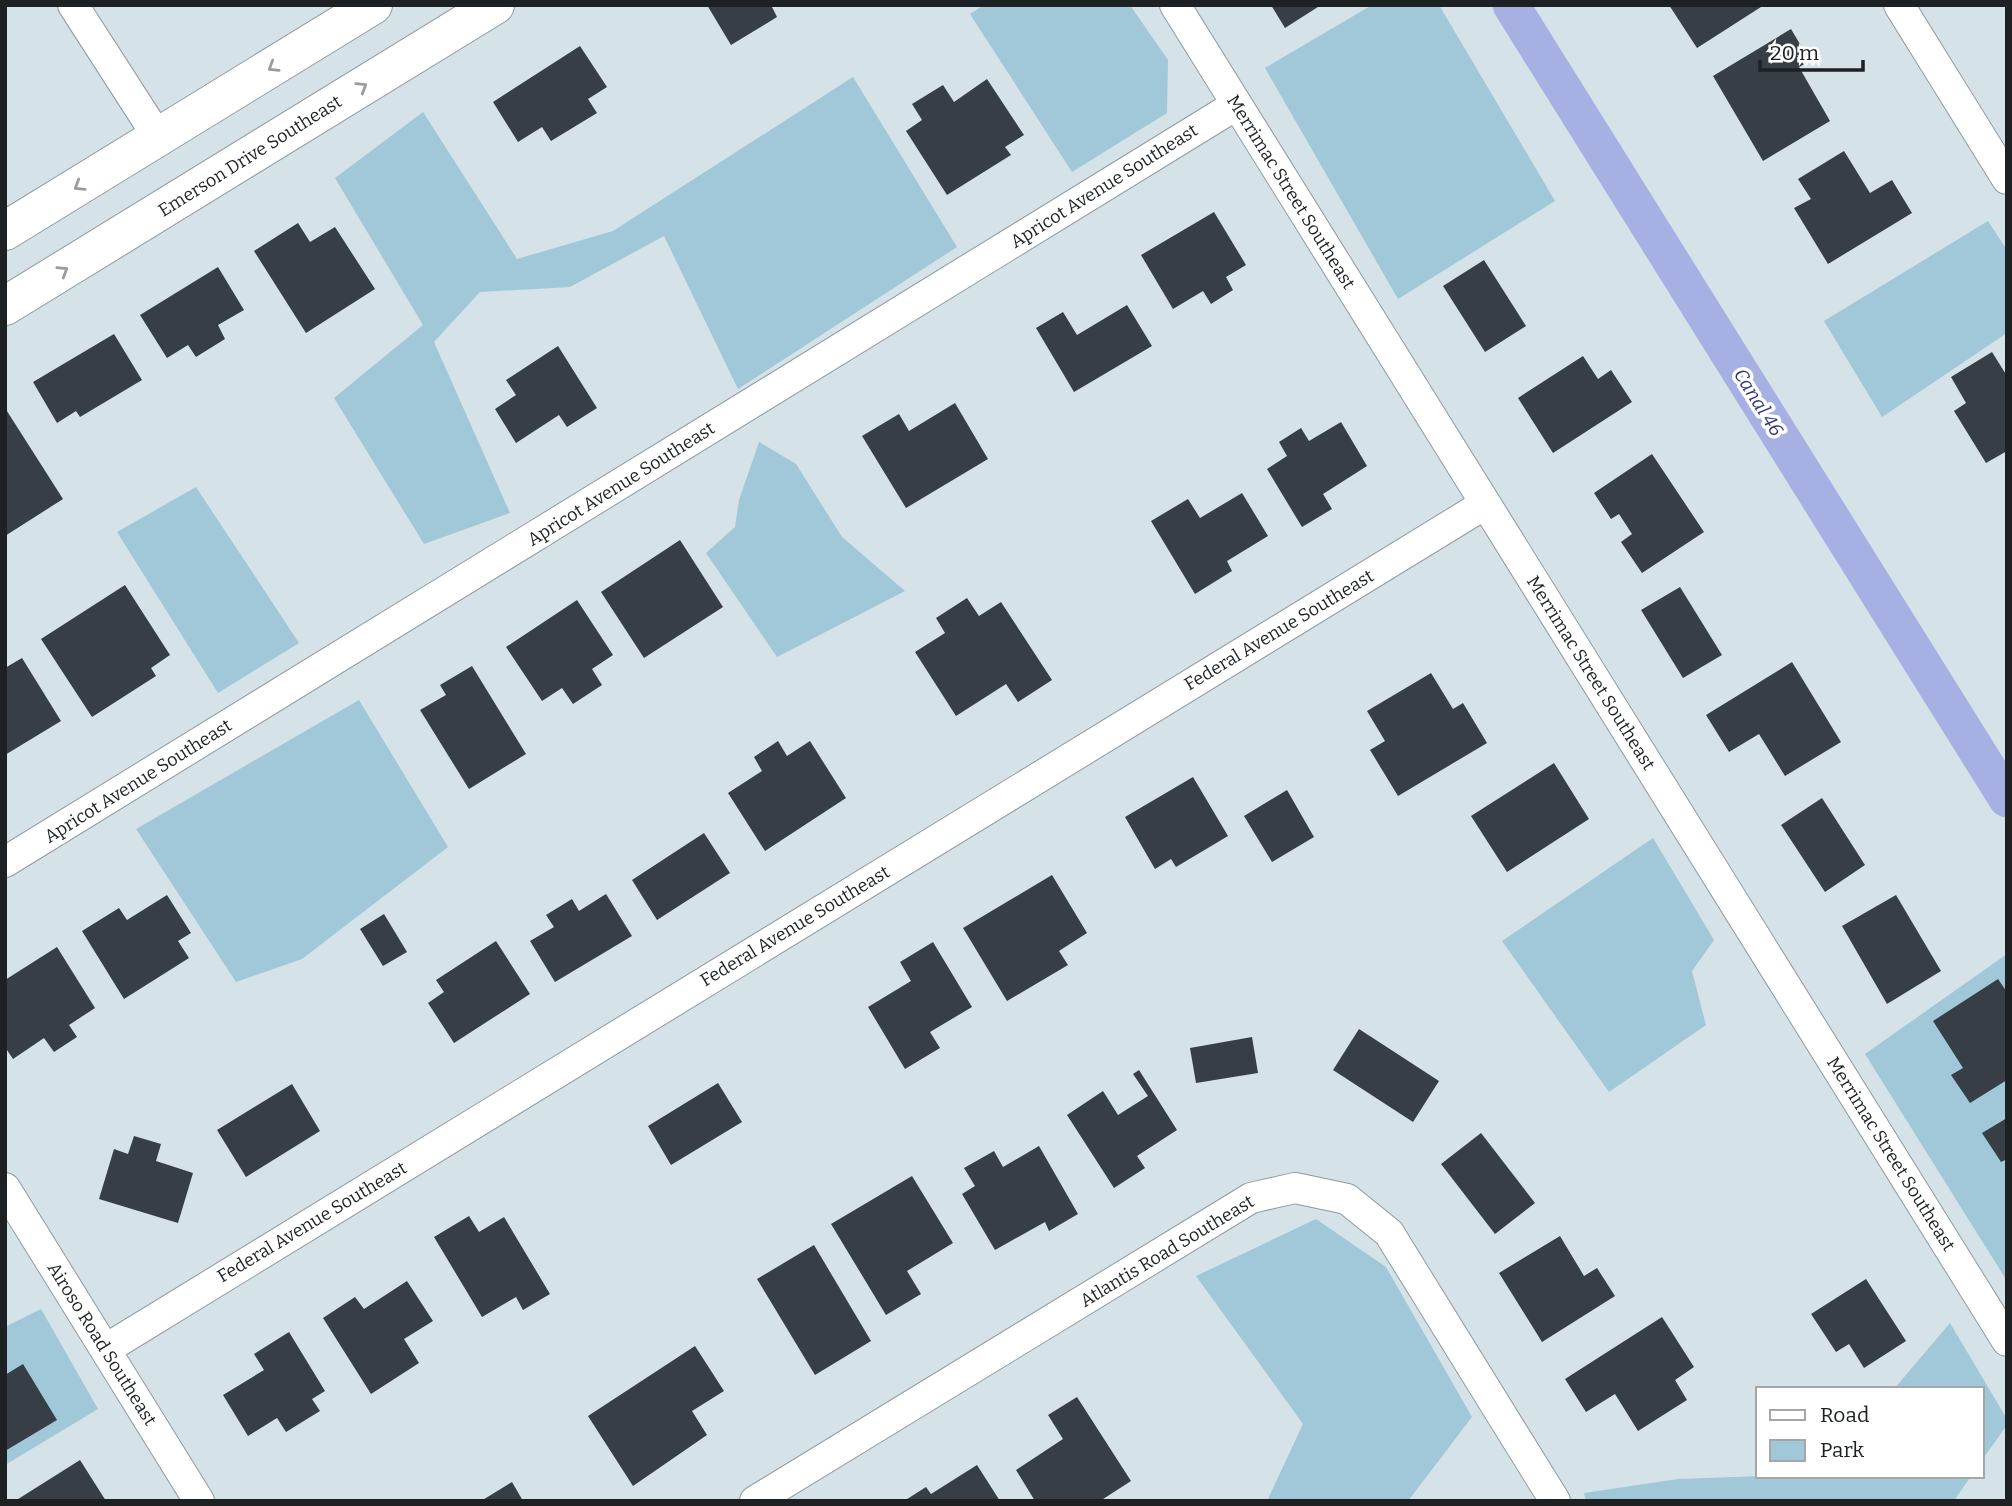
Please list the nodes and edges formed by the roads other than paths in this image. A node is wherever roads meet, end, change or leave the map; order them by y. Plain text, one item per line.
1 (73, 5) edge
2 (373, 5) edge
3 (495, 5) edge
4 (1175, 5) edge
5 (1899, 5) edge
6 (1236, 105) junction
7 (158, 137) junction
8 (2007, 179) edge
9 (5, 231) edge
10 (5, 306) edge
11 (1485, 504) junction
12 (5, 862) edge
13 (5, 1188) edge
14 (2007, 1341) edge
15 (106, 1349) junction
16 (199, 1501) edge
17 (755, 1501) edge
18 (1555, 1501) edge

1 - 7 street
2 -> 7 street
10 -> 3 street, Emerson Drive Southeast
4 - 6 street, Merrimac Street Southeast
5 - 8 street
6 - 11 street, Merrimac Street Southeast
6 - 12 street, Apricot Avenue Southeast
7 -> 9 street
11 - 14 street, Merrimac Street Southeast
11 - 15 street, Federal Avenue Southeast
13 - 15 street, Airoso Road Southeast
15 - 16 street, Airoso Road Southeast
17 - 18 street, Atlantis Road Southeast

